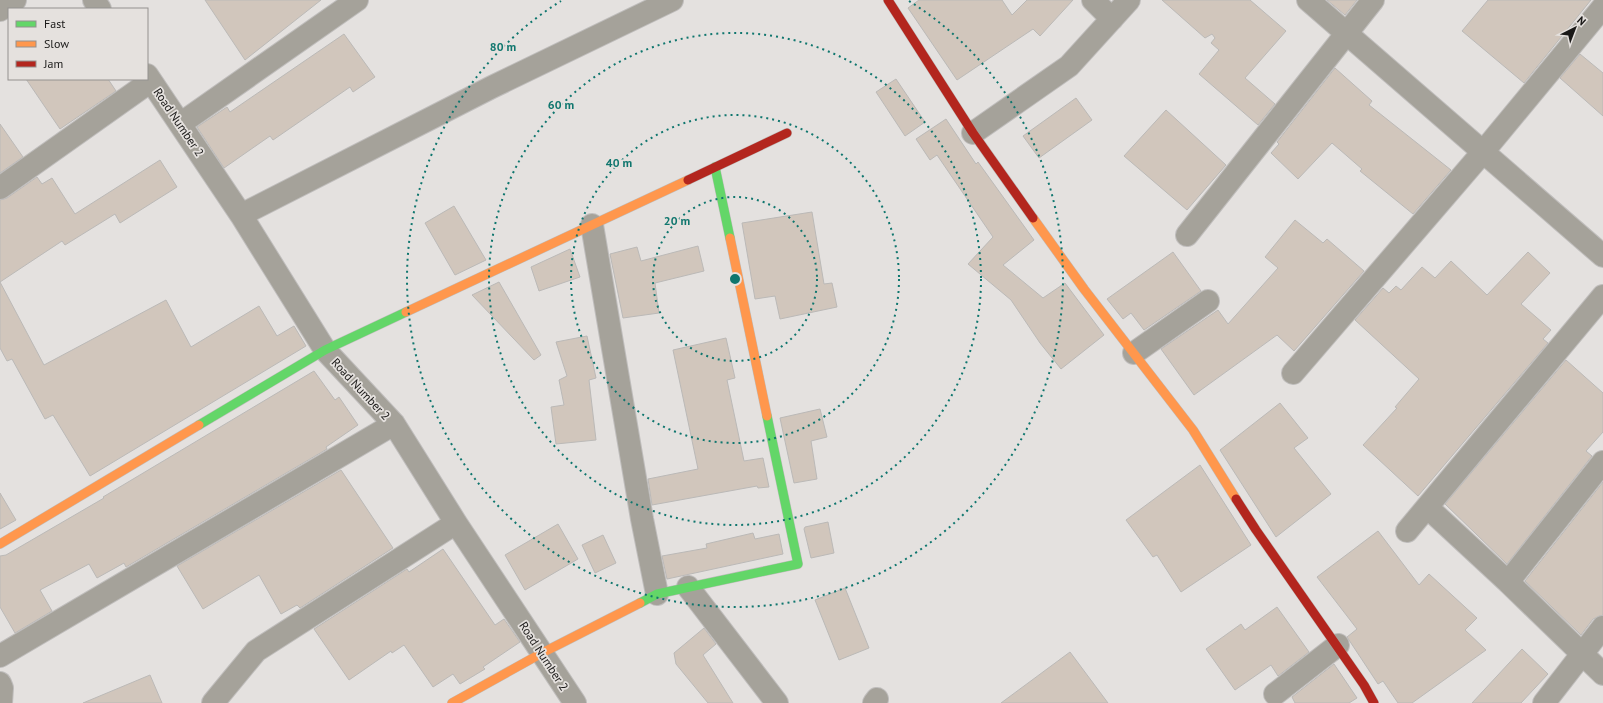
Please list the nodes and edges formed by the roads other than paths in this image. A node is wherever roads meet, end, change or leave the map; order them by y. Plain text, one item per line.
1 (15, 0) edge
2 (358, 0) edge
3 (672, 0) edge
4 (888, 0) edge
5 (1093, 0) edge
6 (1129, 0) edge
7 (1308, 0) edge
8 (1373, 0) edge
9 (1603, 7) edge
10 (0, 10) edge
11 (1112, 19) junction
12 (1346, 33) junction
13 (149, 78) edge
14 (146, 80) edge
15 (180, 124) junction
16 (787, 133) dead end
17 (973, 133) junction
18 (1483, 152) junction
19 (715, 167) junction
20 (0, 188) edge
21 (241, 215) junction
22 (592, 225) junction
23 (1187, 235) dead end
24 (1603, 256) edge
25 (1603, 296) edge
26 (1208, 301) dead end
27 (324, 350) junction
28 (1134, 353) junction
29 (1293, 373) dead end
30 (394, 424) junction
31 (1603, 462) edge
32 (1427, 507) junction
33 (456, 523) junction
34 (1407, 531) dead end
35 (0, 544) edge
36 (1508, 582) junction
37 (688, 587) junction
38 (657, 594) junction
39 (1603, 627) edge
40 (1338, 645) junction
41 (542, 653) junction
42 (1581, 653) junction
43 (0, 656) edge
44 (1603, 674) edge
45 (0, 683) edge
46 (1274, 694) dead end
47 (1, 703) edge
48 (213, 703) edge
49 (452, 703) edge
50 (575, 703) edge
51 (777, 703) edge
52 (1374, 703) edge
53 (1544, 703) edge

1 - 10 street
2 - 15 street
3 - 21 street
4 - 17 street
5 - 11 street
6 - 11 street
7 - 12 street
8 - 12 street
9 - 18 street
11 - 17 street
12 - 18 street
12 - 23 street
13 - 15 street, Road Number 2
14 - 20 street
15 - 21 street, Road Number 2
16 - 19 street
17 - 28 street
18 - 24 street
18 - 29 street
19 - 22 street
19 - 37 street
21 - 27 street, Road Number 2
22 - 27 street
22 - 38 street
25 - 32 street
26 - 28 street
27 - 30 street, Road Number 2
27 - 35 street
28 - 40 street
30 - 33 street, Road Number 2
30 - 43 street
31 - 36 street
32 - 34 street
32 - 36 street
33 - 41 street, Road Number 2
33 - 48 street
36 - 42 street
37 - 38 street
37 - 51 street
38 - 41 street
39 - 42 street
40 - 46 street
40 - 52 street
41 - 49 street
41 - 50 street, Road Number 2
42 - 44 street
42 - 53 street
45 - 47 street

